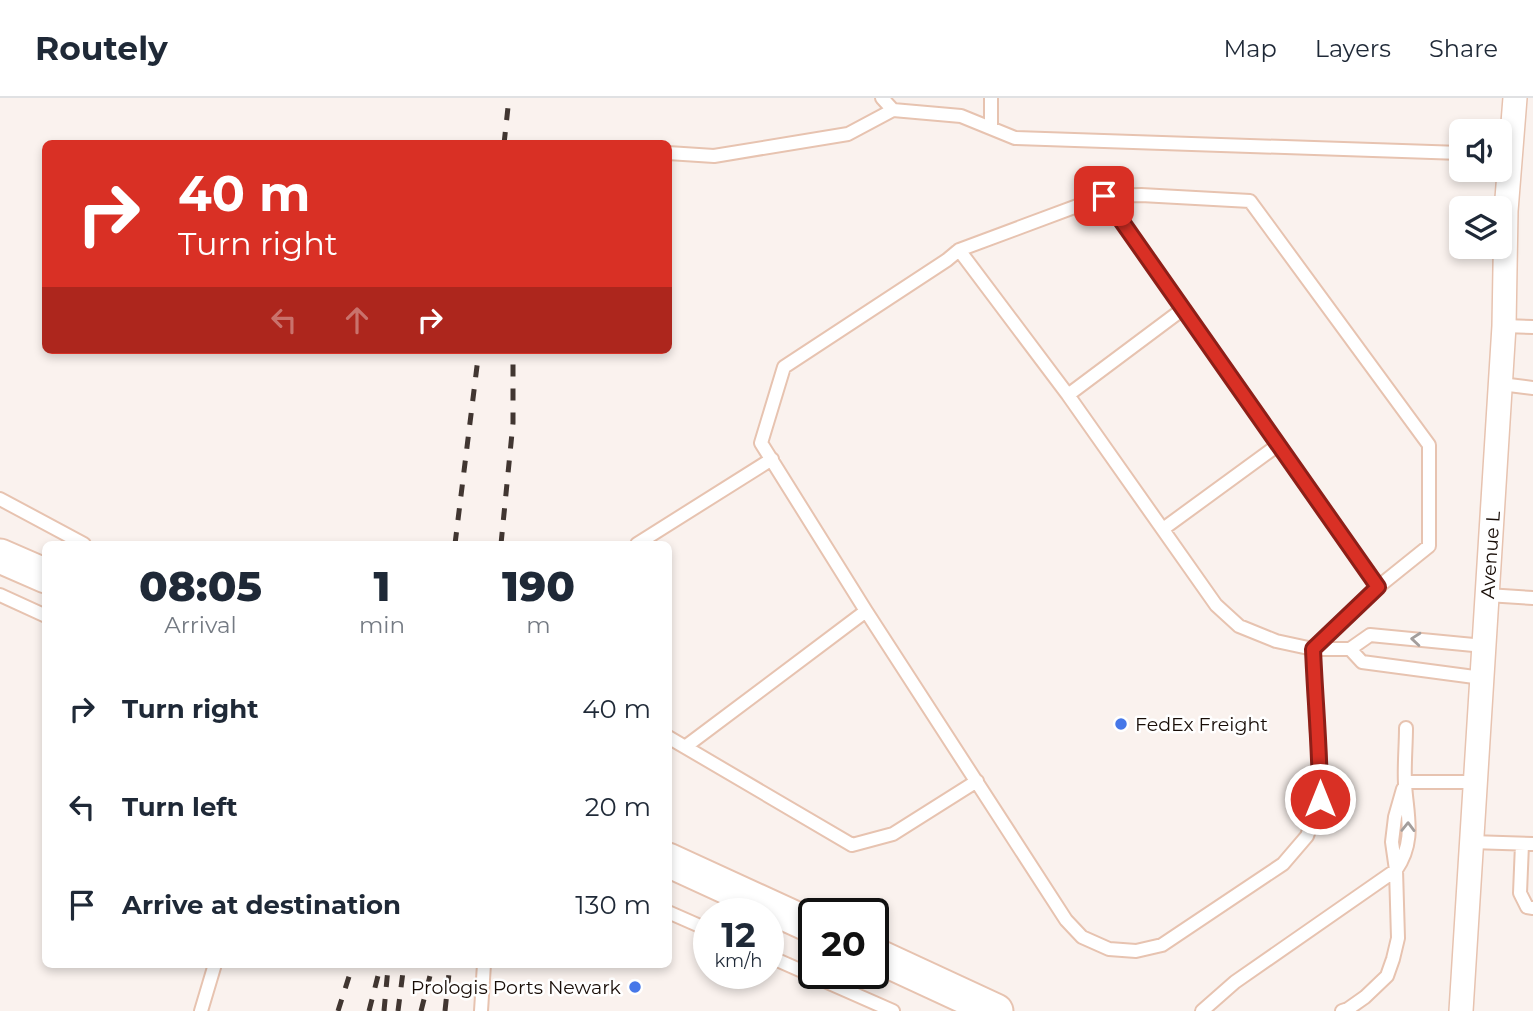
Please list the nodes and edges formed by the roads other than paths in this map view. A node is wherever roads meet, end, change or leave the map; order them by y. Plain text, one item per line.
1 (882, 98) edge
2 (991, 98) edge
3 (1515, 98) edge
4 (892, 110) junction
5 (1511, 119) edge
6 (991, 128) junction
7 (672, 153) edge
8 (1449, 153) edge
9 (1505, 182) edge
10 (1104, 196) junction
11 (960, 250) junction
12 (1184, 309) junction
13 (1504, 326) junction
14 (1533, 327) edge
15 (1501, 384) junction
16 (1533, 388) edge
17 (1068, 395) junction
18 (1278, 445) junction
19 (772, 459) junction
20 (0, 499) edge
21 (1163, 529) junction
22 (79, 541) edge
23 (642, 541) edge
24 (0, 556) edge
25 (42, 574) edge
26 (1378, 587) junction
27 (0, 595) edge
28 (1488, 595) junction
29 (1533, 598) edge
30 (866, 611) junction
31 (42, 614) edge
32 (1484, 646) junction
33 (1313, 649) junction
34 (1350, 649) junction
35 (1482, 678) junction
36 (1406, 728) dead end
37 (672, 739) edge
38 (685, 747) junction
39 (977, 781) junction
40 (1405, 782) junction
41 (1475, 782) junction
42 (1471, 842) junction
43 (1528, 844) edge
44 (672, 862) edge
45 (1396, 870) junction
46 (1533, 908) edge
47 (672, 914) edge
48 (798, 920) edge
49 (693, 923) edge
50 (889, 961) edge
51 (784, 963) edge
52 (214, 968) edge
53 (484, 968) edge
54 (201, 1011) edge
55 (481, 1011) edge
56 (892, 1011) edge
57 (996, 1011) edge
58 (1202, 1011) edge
59 (1342, 1011) edge
60 (1461, 1011) edge

1 - 4 lane
2 - 6 lane
3 - 5 street, Avenue L
4 - 6 lane
4 - 7 lane
6 - 8 lane
9 - 13 street, Avenue L
10 - 11 lane
10 - 12 lane
10 - 26 lane
11 - 17 lane
11 - 19 lane
12 - 17 lane
12 - 18 lane
13 - 14 lane
13 - 15 street, Avenue L
15 - 16 lane
15 - 28 street, Avenue L
17 - 21 lane
18 - 21 lane
18 - 26 lane
19 - 23 lane
19 - 30 lane
20 - 22 lane
21 - 33 lane
24 - 25 main road
26 - 33 lane
27 - 31 lane
28 - 29 lane
28 - 32 street, Avenue L
30 - 38 lane
30 - 39 lane
32 -> 34 lane
32 - 35 street, Avenue L
33 - 34 lane
33 - 39 lane
34 - 35 lane
35 - 41 street, Avenue L
36 - 40 lane
37 - 38 lane
38 - 39 lane
40 - 41 lane
40 - 45 lane
41 - 42 street, Avenue L
42 - 43 lane
42 - 60 street, Avenue L
43 - 46 lane
44 - 48 main road
45 - 58 lane
45 - 59 lane
47 - 49 lane
50 - 57 main road
51 - 56 lane
52 - 54 lane
53 - 55 lane

